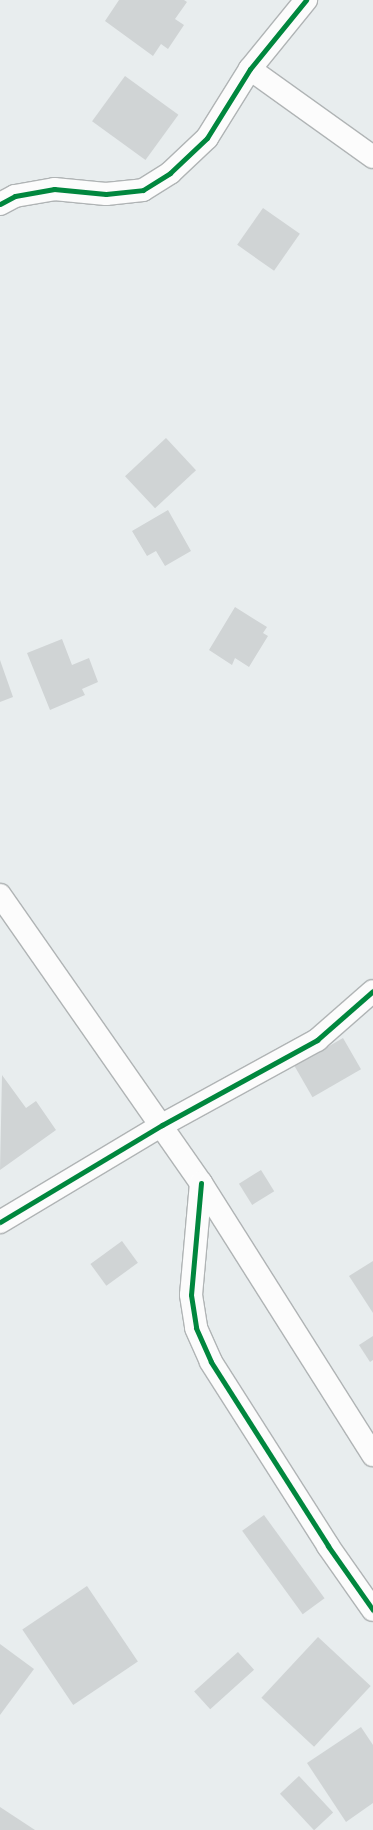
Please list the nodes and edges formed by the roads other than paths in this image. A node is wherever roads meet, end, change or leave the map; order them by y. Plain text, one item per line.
1 (306, 0) edge
2 (250, 69) junction
3 (373, 157) edge
4 (0, 204) edge
5 (0, 894) edge
6 (373, 990) edge
7 (162, 1126) junction
8 (201, 1184) junction
9 (0, 1222) edge
10 (373, 1455) edge
11 (373, 1610) edge

1 - 2 street
2 - 3 street
2 - 4 street
5 - 7 street
6 - 7 street
7 - 8 street
7 - 9 street
8 - 10 street
8 - 11 street

